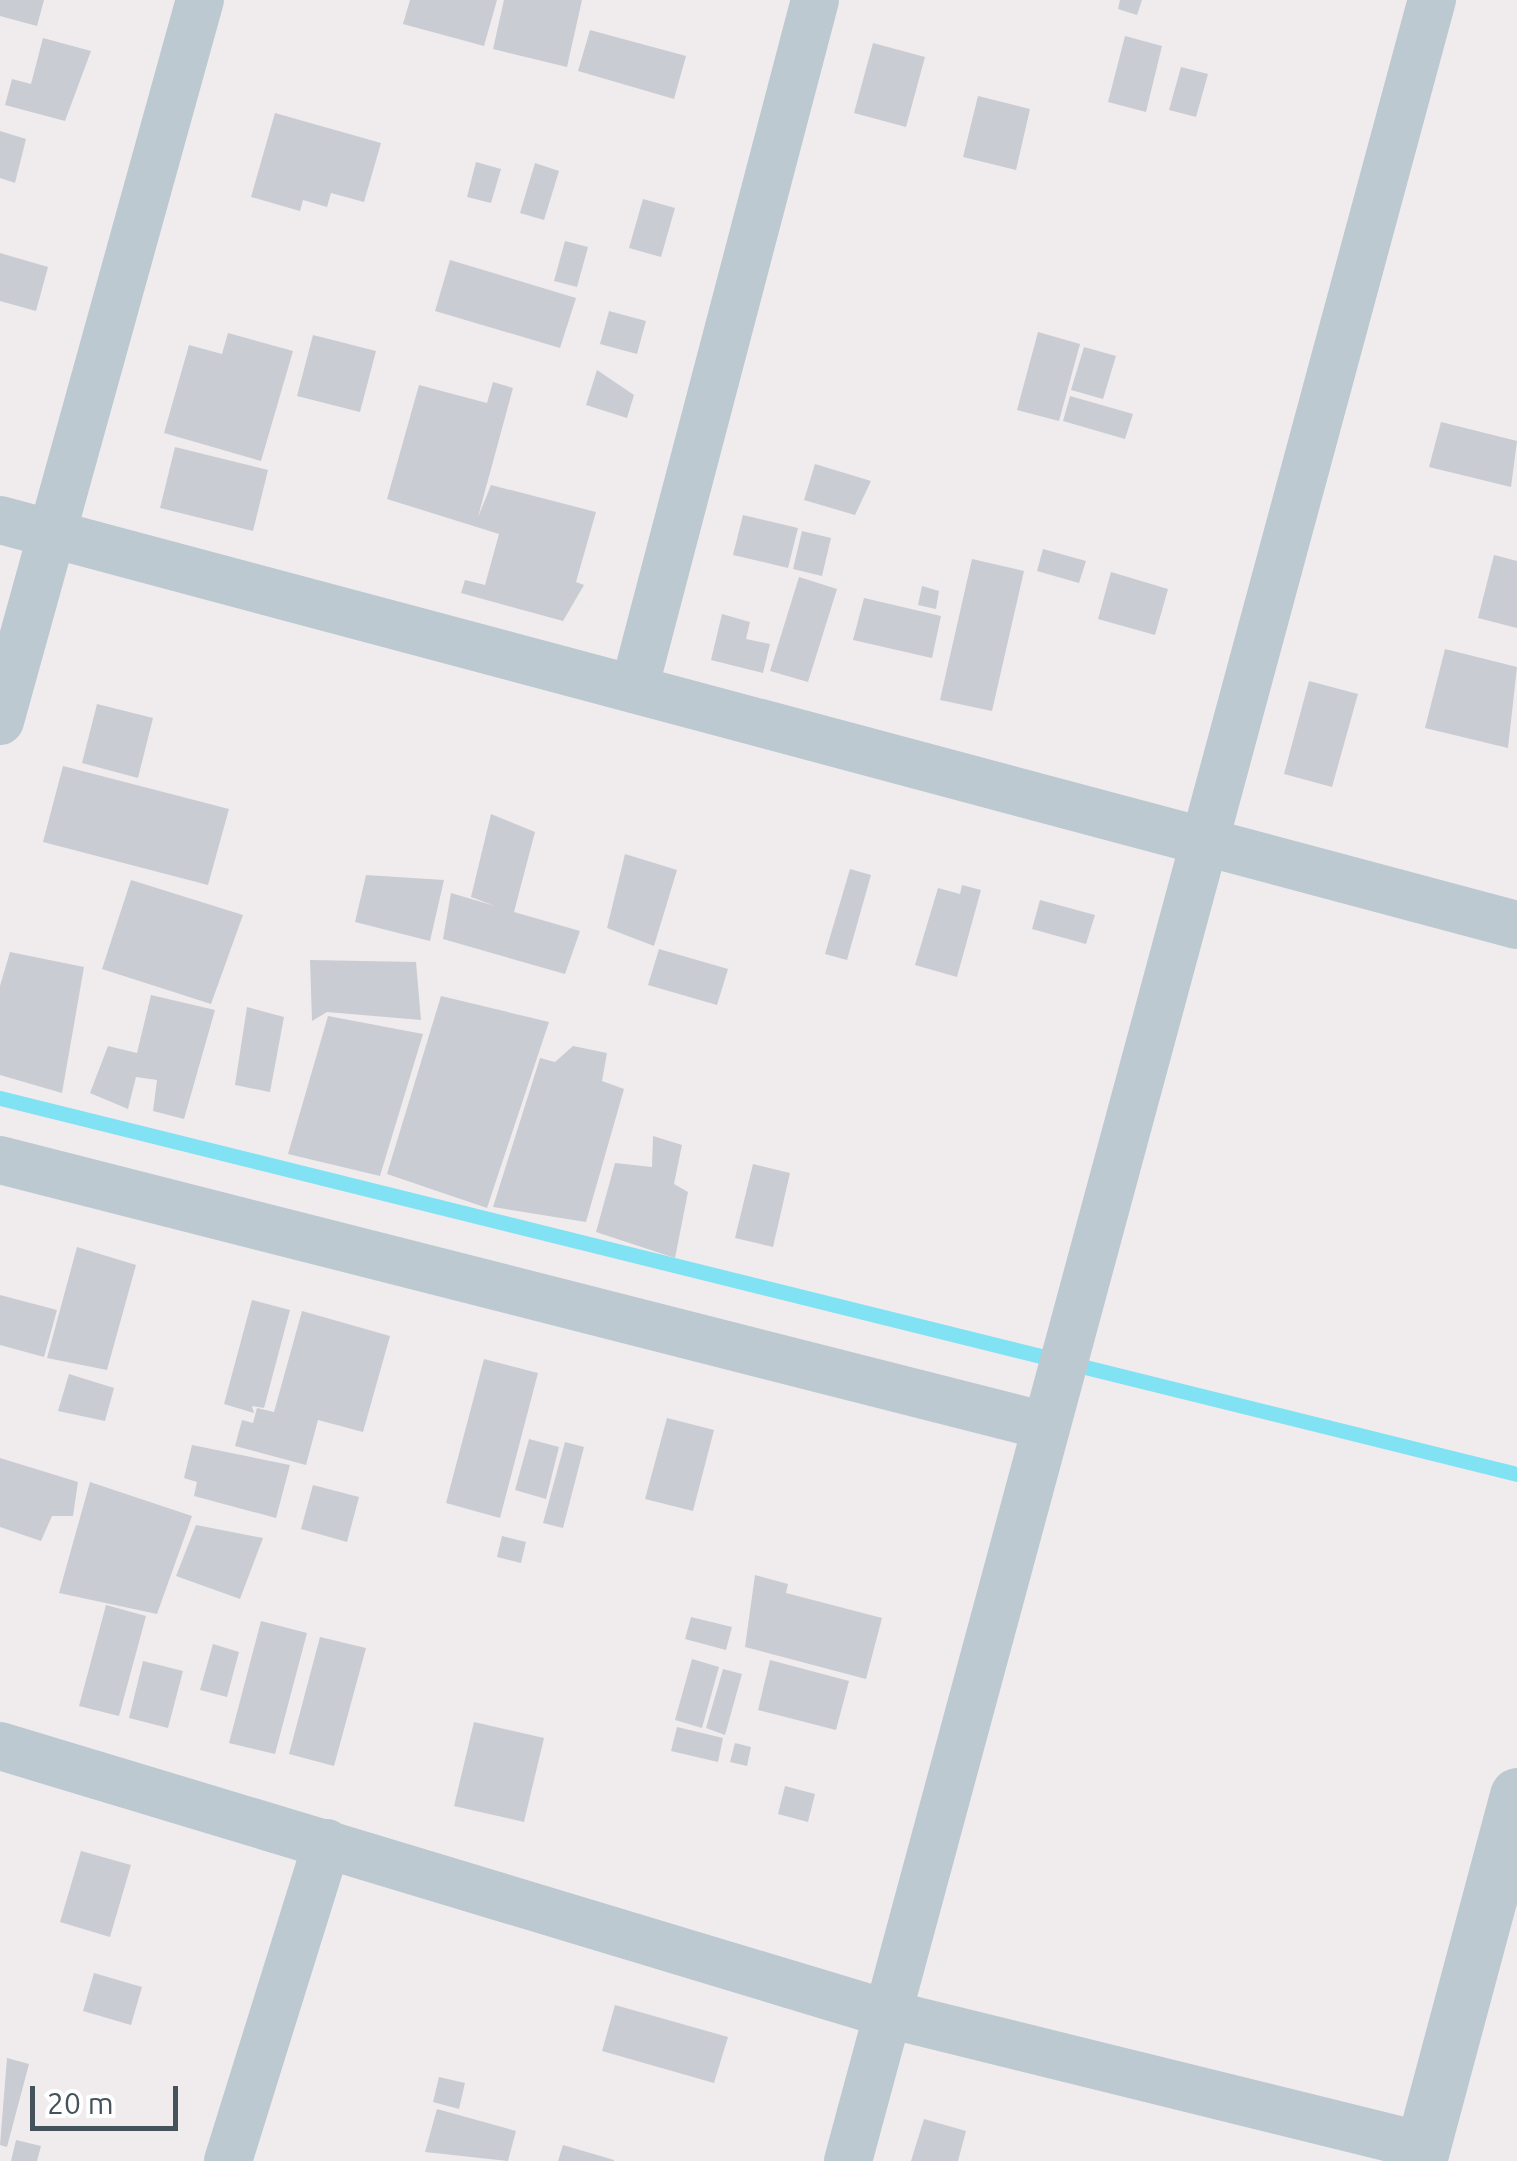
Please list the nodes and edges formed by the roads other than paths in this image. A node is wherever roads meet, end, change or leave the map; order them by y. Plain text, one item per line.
1 (200, 0) edge
2 (816, 0) edge
3 (1432, 0) edge
4 (0, 520) edge
5 (51, 534) junction
6 (634, 689) junction
7 (0, 721) edge
8 (1203, 841) junction
9 (1517, 925) edge
10 (0, 1160) edge
11 (1044, 1426) junction
12 (0, 1746) edge
13 (1517, 1795) edge
14 (327, 1843) junction
15 (888, 2014) junction
16 (1421, 2154) edge
17 (228, 2161) edge
18 (848, 2161) edge

1 - 5 street
2 - 6 street
3 - 8 street
4 - 5 street
5 - 6 street
5 - 7 street
6 - 8 street
8 - 9 street
8 - 11 street
10 - 11 street
11 - 15 street
12 - 14 street
13 - 16 street
14 - 15 street
14 - 17 street
15 - 16 street
15 - 18 street

